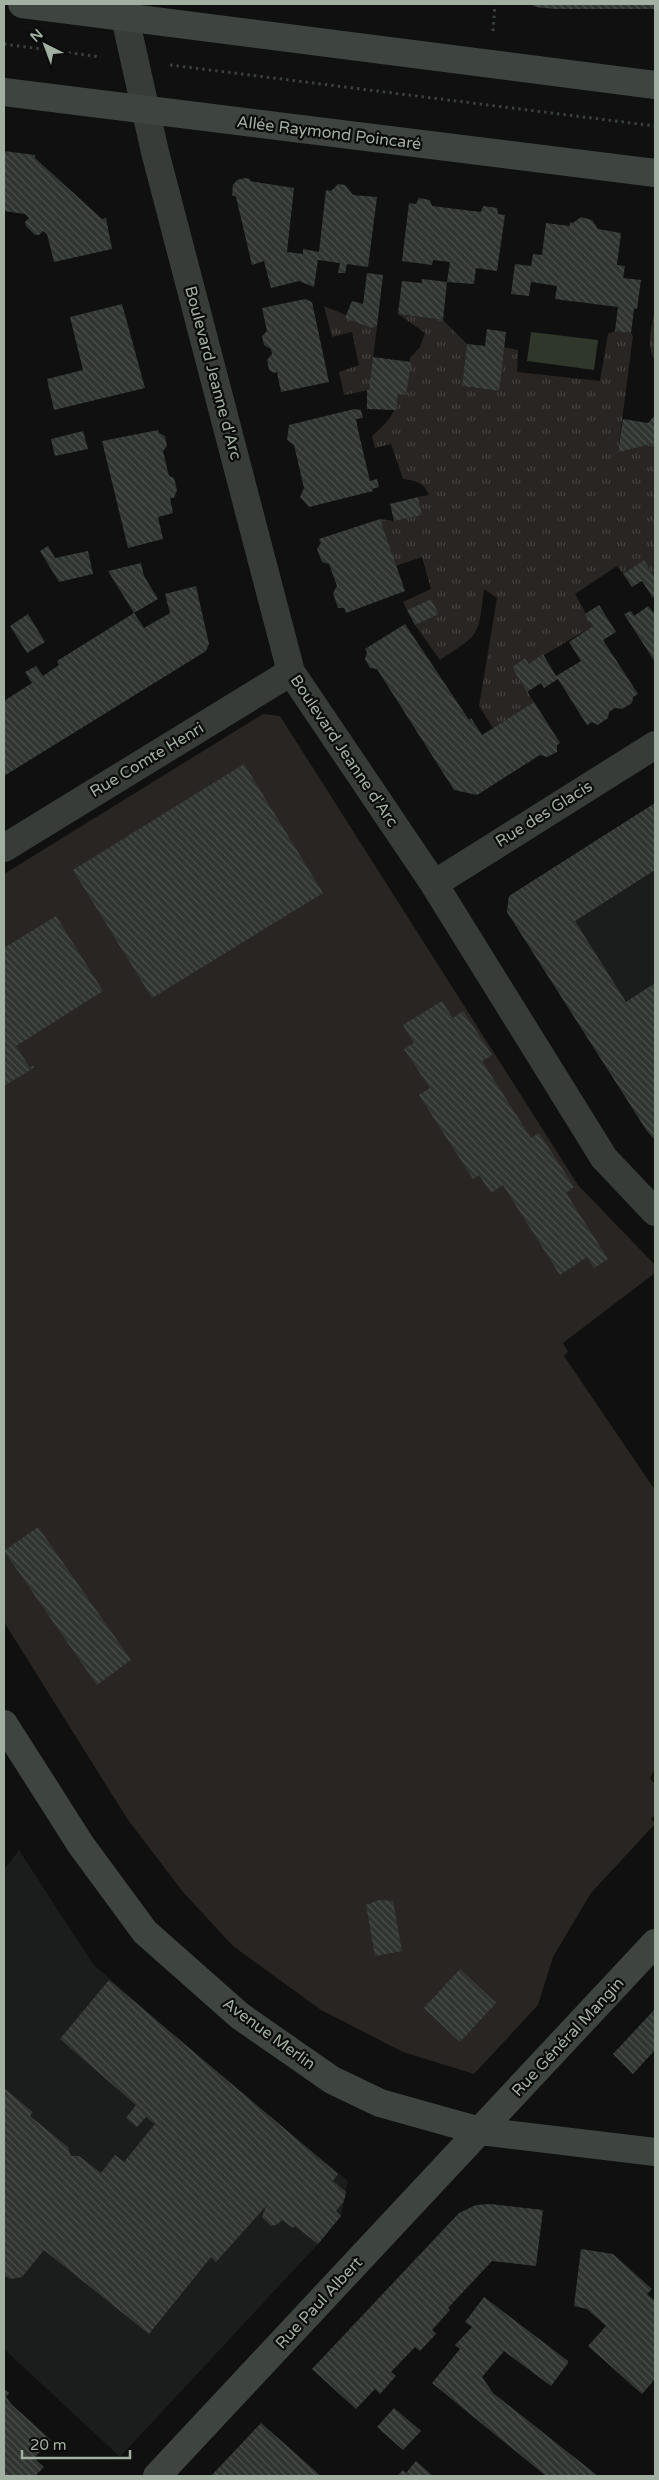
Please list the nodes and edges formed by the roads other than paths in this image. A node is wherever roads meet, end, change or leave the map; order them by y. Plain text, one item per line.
1 (22, 4) edge
2 (123, 10) edge
3 (655, 85) edge
4 (4, 92) edge
5 (145, 109) junction
6 (655, 173) edge
7 (291, 672) junction
8 (655, 745) edge
9 (4, 848) edge
10 (434, 884) junction
11 (655, 1212) edge
12 (4, 1724) edge
13 (655, 1943) edge
14 (480, 2131) junction
15 (655, 2152) edge
16 (157, 2476) edge

1 - 2 main road
2 - 3 main road
2 - 5 street, Boulevard Jeanne d'Arc
4 - 5 main road, Allée Raymond Poincaré
5 - 6 main road, Allée Raymond Poincaré
5 - 7 street, Boulevard Jeanne d'Arc
7 - 9 street, Rue Comte Henri
7 - 10 street, Boulevard Jeanne d'Arc
8 - 10 street, Rue des Glacis
10 - 11 street, Boulevard Jeanne d'Arc
12 - 14 main road, Avenue Merlin
13 - 14 main road, Rue Général Mangin
14 - 15 main road, Avenue Merlin
14 - 16 main road, Rue Paul Albert

